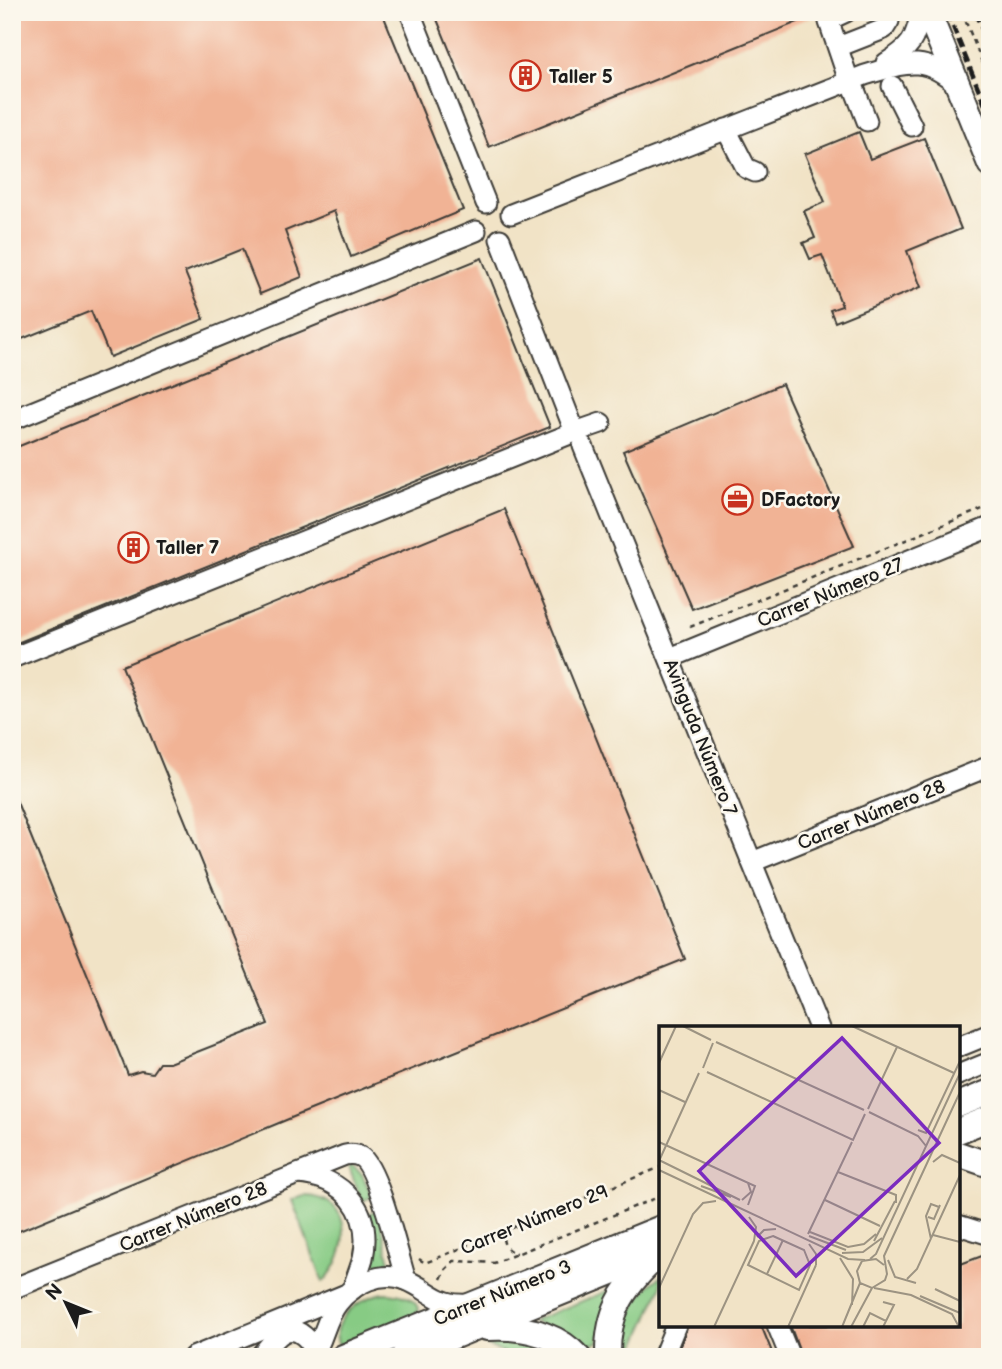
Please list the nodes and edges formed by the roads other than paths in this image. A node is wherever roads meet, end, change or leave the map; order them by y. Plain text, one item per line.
1 (410, 12) edge
2 (846, 12) edge
3 (886, 12) edge
4 (921, 12) edge
5 (928, 12) edge
6 (838, 47) junction
7 (855, 79) junction
8 (958, 85) junction
9 (892, 86) dead end
10 (867, 121) dead end
11 (912, 126) dead end
12 (990, 164) edge
13 (486, 204) junction
14 (511, 214) junction
15 (476, 232) junction
16 (500, 239) junction
17 (12, 420) edge
18 (601, 423) dead end
19 (579, 439) junction
20 (990, 527) edge
21 (12, 658) edge
22 (670, 658) junction
23 (990, 766) edge
24 (752, 862) junction
25 (818, 1026) edge
26 (990, 1034) edge
27 (960, 1046) edge
28 (990, 1062) edge
29 (960, 1074) edge
30 (990, 1092) edge
31 (960, 1104) edge
32 (990, 1118) edge
33 (960, 1130) edge
34 (960, 1155) edge
35 (990, 1165) edge
36 (297, 1174) junction
37 (960, 1226) edge
38 (659, 1229) edge
39 (990, 1235) edge
40 (659, 1254) edge
41 (659, 1255) edge
42 (406, 1280) junction
43 (12, 1289) edge
44 (348, 1292) junction
45 (475, 1303) junction
46 (675, 1327) edge
47 (778, 1327) edge
48 (473, 1328) junction
49 (228, 1351) edge
50 (312, 1356) edge
51 (193, 1357) edge
52 (259, 1357) edge
53 (343, 1357) edge
54 (403, 1357) edge
55 (578, 1357) edge
56 (608, 1357) edge
57 (663, 1357) edge
58 (790, 1357) edge

1 - 13 street
2 - 6 street
3 - 6 street
4 - 7 street
5 - 8 main road
6 - 7 street
7 - 8 street
7 - 10 street
7 - 14 street
8 - 12 main road
9 - 11 street
13 - 14 street
13 - 15 street
14 - 16 street
15 - 16 street
15 - 17 street
16 - 19 street, Avinguda Número 7
18 - 19 street
19 - 21 street
19 - 22 street, Avinguda Número 7
20 - 22 street, Carrer Número 27
22 - 24 street, Avinguda Número 7
23 - 24 street, Carrer Número 28
24 - 25 street, Avinguda Número 7
26 - 27 street
28 - 29 street
30 - 31 main road
32 - 33 main road
34 - 35 main road
36 - 42 street, Carrer Número 28
36 - 43 street, Carrer Número 28
36 - 44 street
37 - 39 street
38 - 45 main road, Carrer Número 3
40 - 48 main road, Carrer Número 3
41 - 56 main road
42 - 44 street
42 - 45 street
44 - 49 street
44 - 50 street
45 - 53 main road, Carrer Número 3
46 - 57 street
47 - 58 street
48 - 54 main road, Carrer Número 3
48 - 55 main road
49 - 51 street
50 - 52 street

